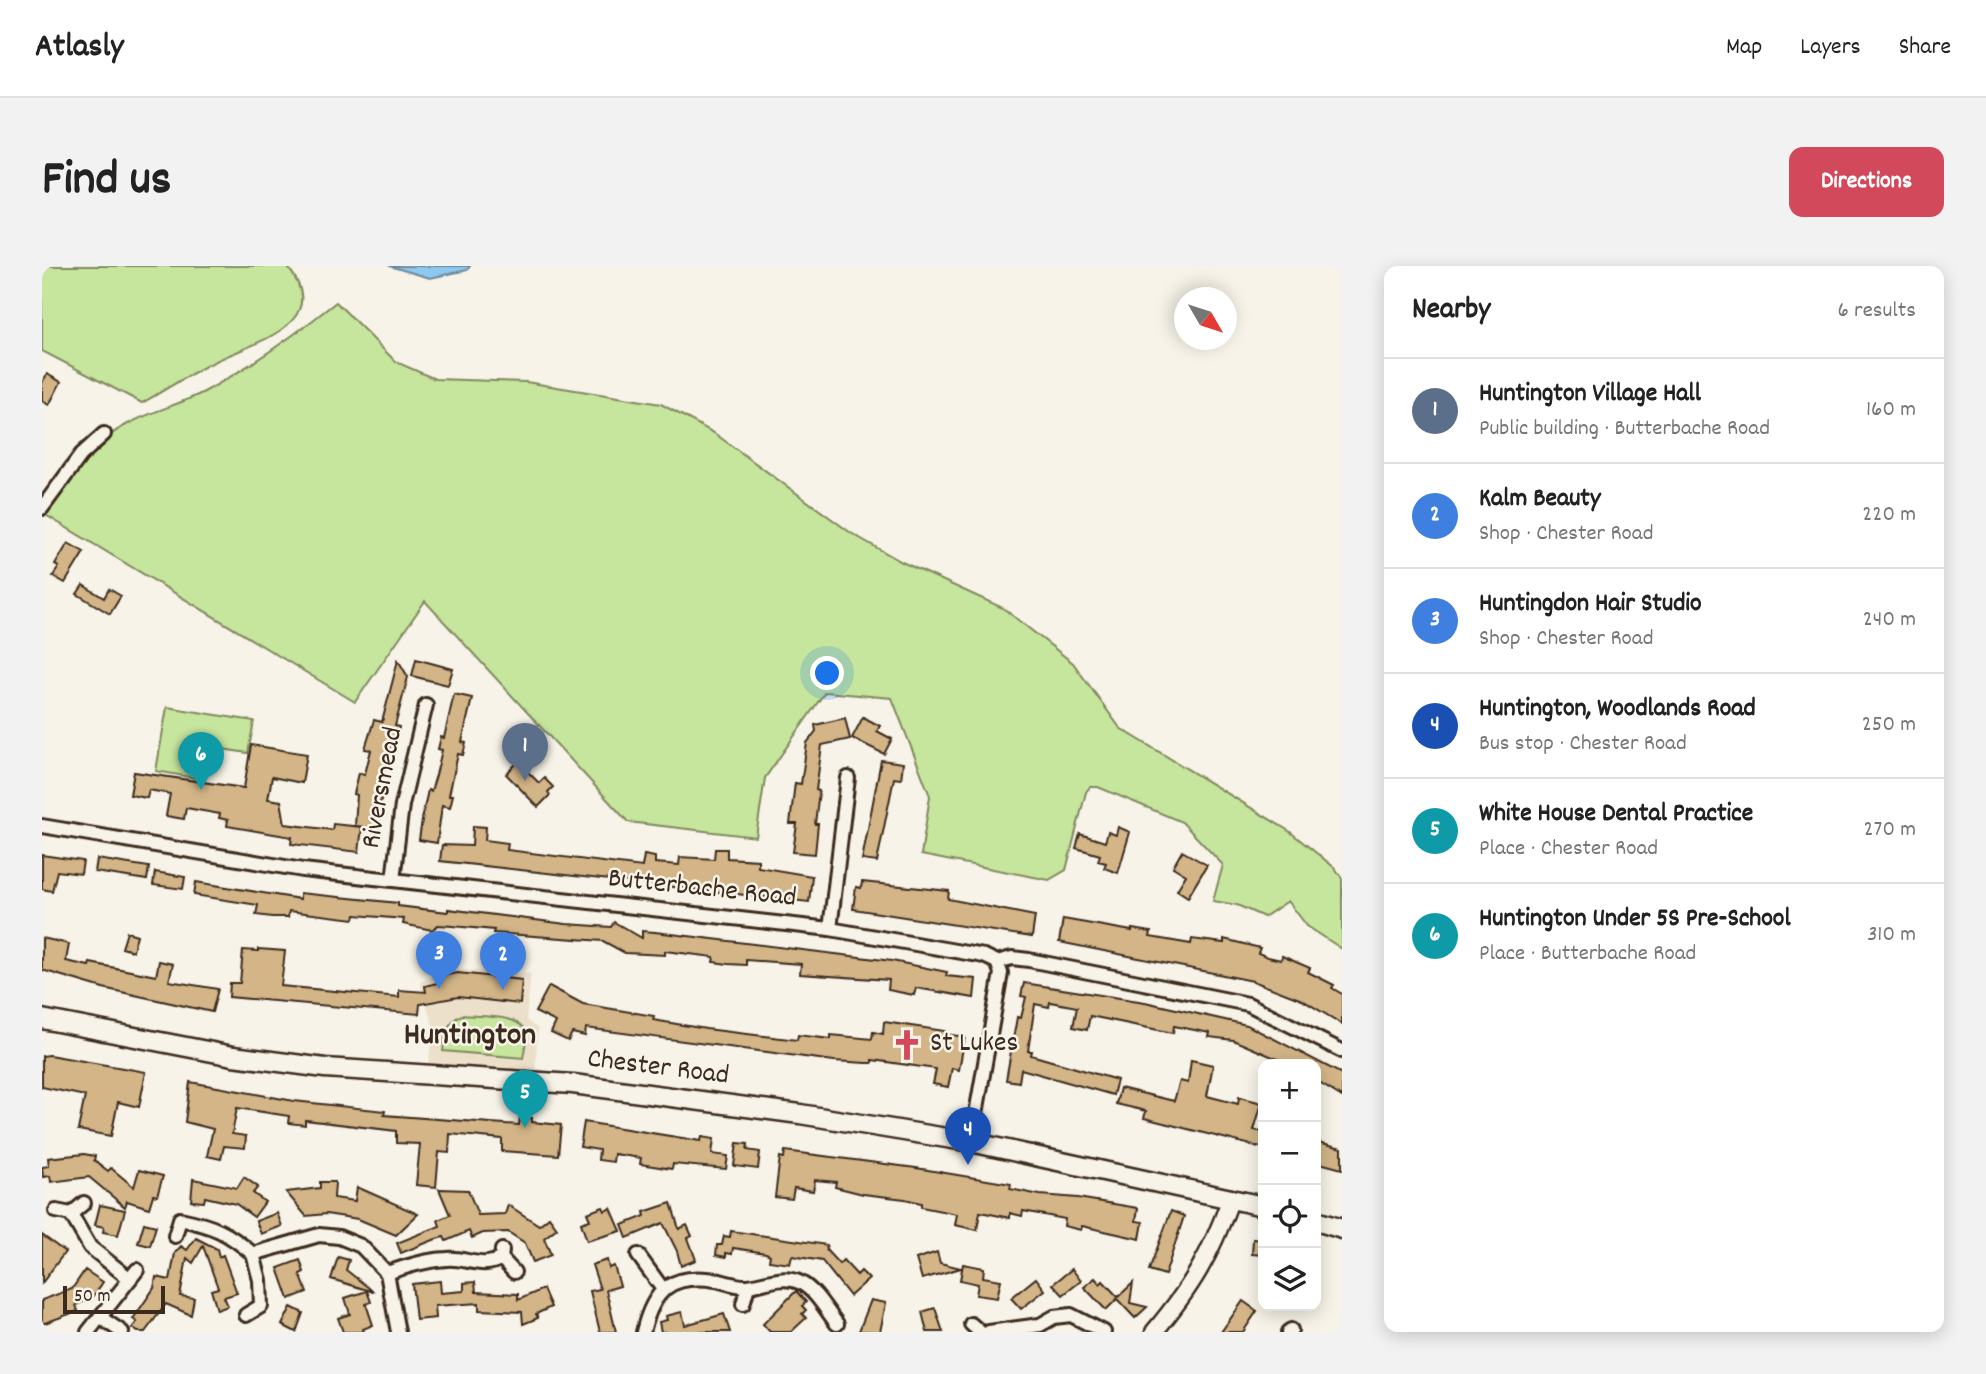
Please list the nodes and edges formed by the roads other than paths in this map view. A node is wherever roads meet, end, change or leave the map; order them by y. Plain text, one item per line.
1 (104, 434) dead end
2 (42, 508) edge
3 (426, 705) dead end
4 (848, 778) dead end
5 (42, 826) edge
6 (393, 880) junction
7 (830, 929) junction
8 (998, 962) junction
9 (42, 1019) edge
10 (1342, 1051) edge
11 (971, 1142) junction
12 (1231, 1198) junction
13 (85, 1203) dead end
14 (1258, 1205) edge
15 (56, 1211) dead end
16 (71, 1214) junction
17 (1321, 1223) edge
18 (1342, 1229) edge
19 (175, 1236) dead end
20 (253, 1254) junction
21 (638, 1255) dead end
22 (514, 1272) dead end
23 (387, 1273) junction
24 (748, 1286) junction
25 (662, 1288) junction
26 (743, 1304) dead end
27 (246, 1315) dead end
28 (101, 1318) junction
29 (836, 1324) dead end
30 (88, 1332) edge
31 (122, 1332) edge
32 (398, 1332) edge
33 (643, 1332) edge
34 (989, 1332) edge
35 (1104, 1332) edge
36 (1154, 1332) edge

1 - 2 street
3 - 6 street, Riversmead
4 - 7 street
5 - 6 street, Butterbache Road
6 - 7 street, Butterbache Road
7 - 8 street, Butterbache Road
8 - 10 street, Butterbache Road
8 - 11 street
9 - 11 main road, Chester Road
11 - 12 main road, Chester Road
12 - 14 main road, Chester Road
12 - 36 street
13 - 16 street
15 - 16 street
16 - 28 street
17 - 18 main road
19 - 20 street
20 - 23 street
20 - 27 street
21 - 25 street
22 - 23 street
23 - 32 street
24 - 25 street
24 - 26 street
24 - 29 street
25 - 33 street
28 - 30 street
28 - 31 street
34 - 35 street

